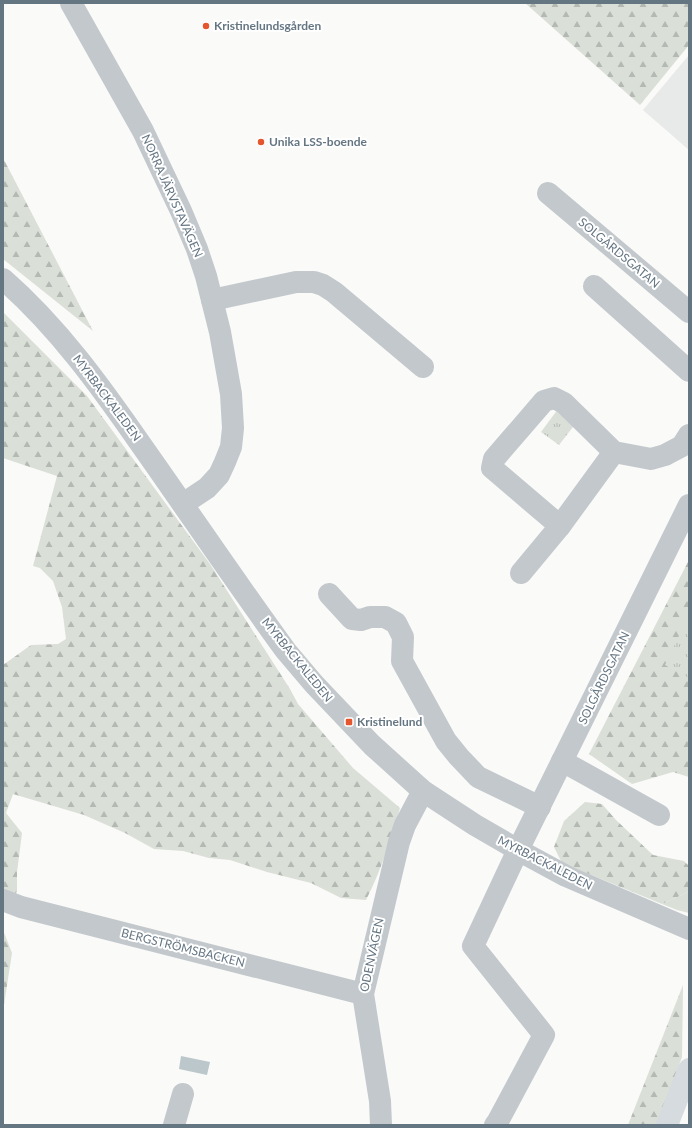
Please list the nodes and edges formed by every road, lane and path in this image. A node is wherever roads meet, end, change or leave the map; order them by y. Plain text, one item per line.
1 (71, 3) edge
2 (548, 193) dead end
3 (3, 280) edge
4 (594, 286) dead end
5 (212, 300) junction
6 (689, 312) edge
7 (423, 367) dead end
8 (689, 371) edge
9 (689, 435) edge
10 (614, 452) junction
11 (183, 504) junction
12 (689, 505) edge
13 (560, 526) junction
14 (521, 573) dead end
15 (329, 594) dead end
16 (562, 762) junction
17 (423, 791) junction
18 (540, 808) junction
19 (660, 815) dead end
20 (518, 850) junction
21 (12, 904) edge
22 (689, 929) edge
23 (363, 994) junction
24 (689, 1069) edge
25 (183, 1094) dead end
26 (174, 1125) edge
27 (381, 1125) edge
28 (495, 1125) edge
29 (667, 1125) edge

1 - 5 street, NORRA JÄRVSTAVÄGEN
2 - 6 street, SOLGÅRDSGATAN
3 - 11 street, MYRBACKALEDEN
4 - 8 street
5 - 7 street
5 - 11 street, NORRA JÄRVSTAVÄGEN
9 - 10 street
10 - 13 street
10 - 13 street
11 - 17 street, MYRBACKALEDEN
12 - 16 street, SOLGÅRDSGATAN
13 - 14 street
15 - 18 street
16 - 18 street, SOLGÅRDSGATAN
16 - 19 street
17 - 20 street, MYRBACKALEDEN
17 - 23 street, ODENVÄGEN
18 - 20 street, SOLGÅRDSGATAN
20 - 22 street, MYRBACKALEDEN
20 - 28 street, SOLGÅRDSGATAN
21 - 23 street, BERGSTRÖMSBACKEN
23 - 27 street, ODENVÄGEN
24 - 29 main road
25 - 26 street

